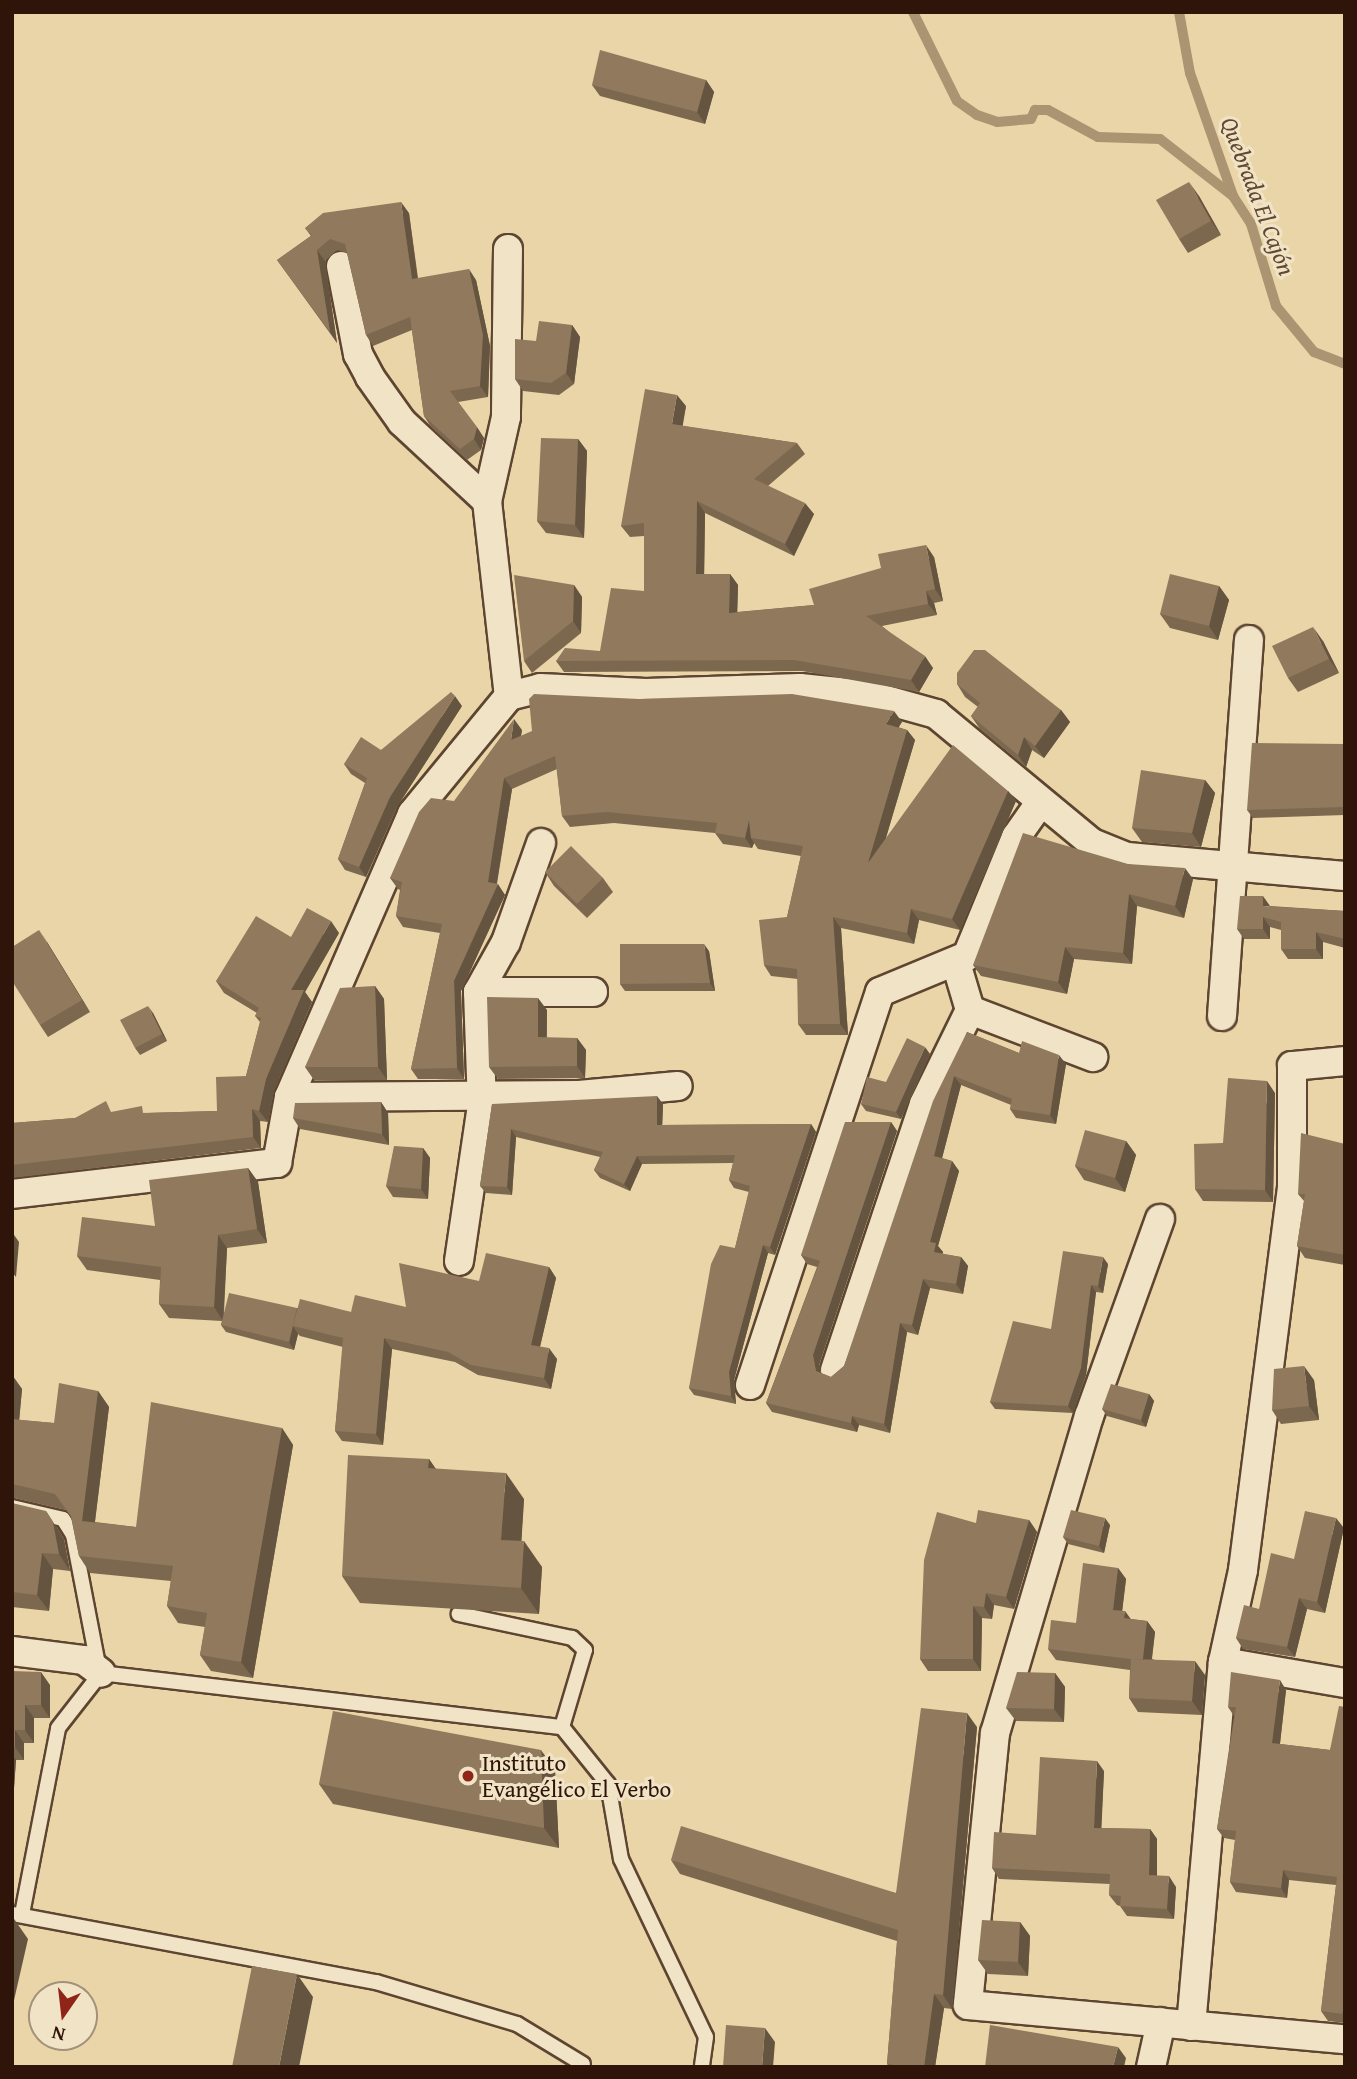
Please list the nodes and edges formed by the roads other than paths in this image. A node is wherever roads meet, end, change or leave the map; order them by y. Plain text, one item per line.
1 (508, 248) dead end
2 (341, 266) dead end
3 (487, 500) junction
4 (1249, 640) dead end
5 (509, 696) junction
6 (1040, 803) junction
7 (541, 842) dead end
8 (1236, 863) junction
9 (1345, 876) edge
10 (956, 963) junction
11 (478, 992) junction
12 (593, 992) dead end
13 (970, 1010) junction
14 (1222, 1016) dead end
15 (1093, 1057) dead end
16 (1345, 1060) edge
17 (678, 1086) dead end
18 (480, 1093) junction
19 (289, 1097) junction
20 (12, 1195) edge
21 (1160, 1219) dead end
22 (459, 1261) dead end
23 (835, 1370) edge
24 (750, 1384) dead end
25 (12, 1507) edge
26 (459, 1615) edge
27 (12, 1651) edge
28 (1223, 1662) junction
29 (100, 1673) junction
30 (1345, 1683) edge
31 (562, 1727) junction
32 (17, 1914) edge
33 (1161, 2022) junction
34 (1191, 2026) junction
35 (1345, 2039) edge
36 (586, 2066) edge
37 (702, 2067) edge
38 (1151, 2067) edge

1 - 3 street
2 - 3 street
3 - 5 street
4 - 8 street
5 - 6 street
5 - 19 street
6 - 8 street
6 - 10 street
7 - 11 street
8 - 9 street
8 - 14 street
10 - 13 street
10 - 24 street
11 - 12 street
11 - 18 street
13 - 15 street
13 - 23 street
16 - 28 street
17 - 18 street
18 - 19 street
18 - 22 street
19 - 20 street
21 - 33 street
25 - 29 lane
26 - 31 lane
27 - 29 street
28 - 30 street
28 - 34 street
29 - 31 lane
29 - 32 lane
31 - 37 lane
32 - 36 lane
33 - 34 street
33 - 38 street
34 - 35 street

